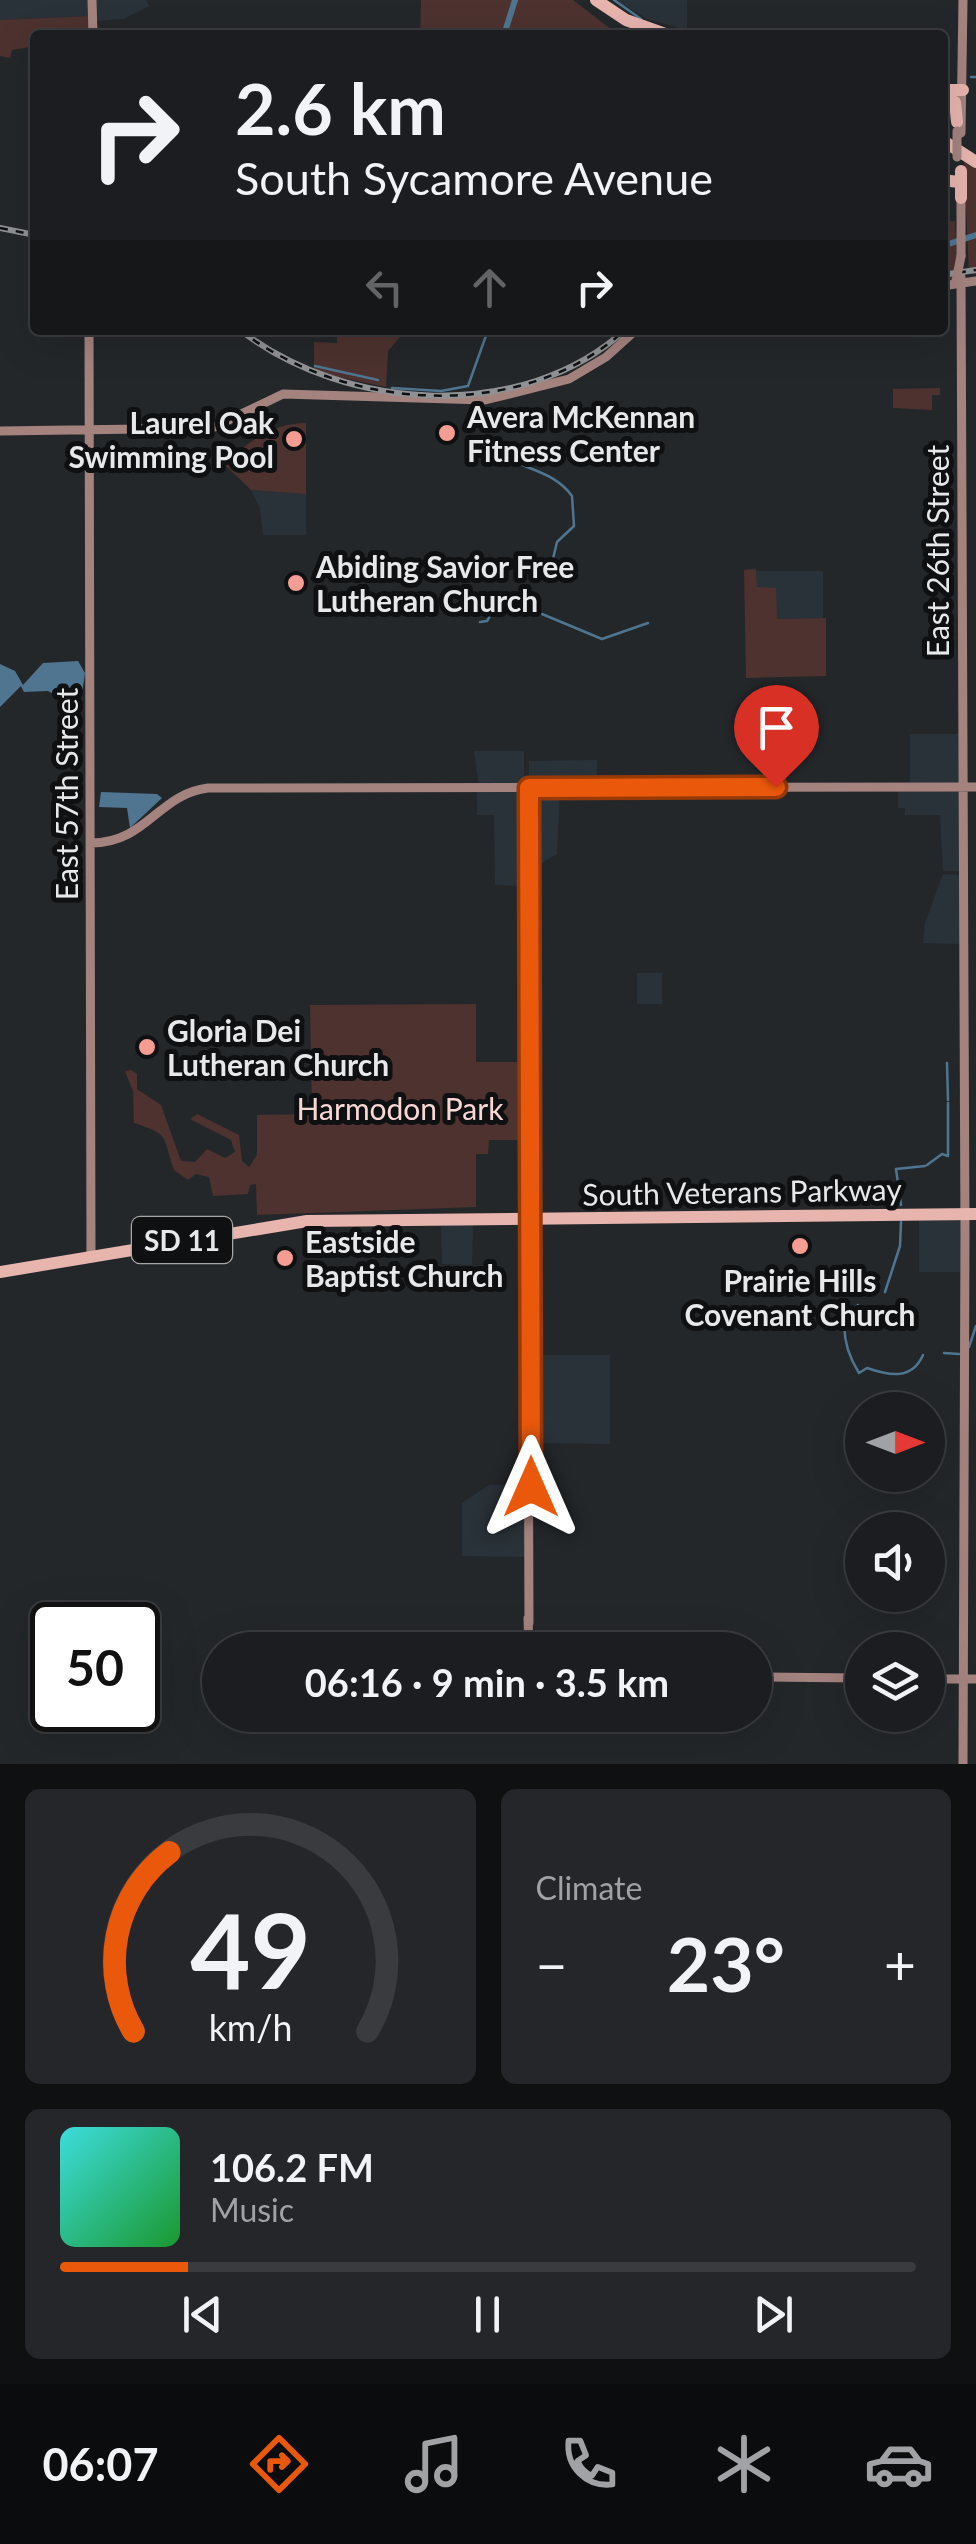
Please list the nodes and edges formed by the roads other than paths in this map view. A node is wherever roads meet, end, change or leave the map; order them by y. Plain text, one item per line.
1 (92, 0) edge
2 (963, 0) edge
3 (591, 1) edge
4 (92, 30) edge
5 (636, 30) edge
6 (654, 30) edge
7 (961, 91) junction
8 (948, 92) edge
9 (948, 97) edge
10 (951, 132) edge
11 (976, 153) edge
12 (956, 178) edge
13 (976, 281) edge
14 (955, 283) edge
15 (91, 335) edge
16 (91, 335) edge
17 (630, 335) edge
18 (90, 353) junction
19 (94, 376) junction
20 (0, 429) edge
21 (91, 429) junction
22 (964, 787) junction
23 (976, 787) edge
24 (527, 788) junction
25 (93, 843) junction
26 (969, 1212) edge
27 (528, 1216) junction
28 (92, 1255) junction
29 (0, 1272) edge
30 (529, 1632) edge
31 (772, 1677) edge
32 (845, 1678) edge
33 (945, 1678) edge
34 (963, 1679) junction
35 (976, 1679) edge
36 (963, 1764) edge

1 - 4 main road
2 - 7 main road
3 - 5 highway
3 - 6 highway
7 - 8 highway
7 - 10 main road
9 - 10 highway
10 - 11 highway
10 - 12 highway
12 - 14 main road, East 26th Street, bridge
13 - 14 main road
14 - 22 main road, East 26th Street
15 - 18 main road, East 57th Street
16 - 19 main road, East 57th Street
17 - 21 main road
18 - 19 main road
18 - 21 main road, East 57th Street
19 - 21 main road, East 57th Street
20 - 21 main road
21 - 25 main road, East 57th Street
22 - 23 main road
22 - 24 main road
22 - 26 main road, East 26th Street
24 - 25 main road
24 - 27 main road
25 - 28 main road, East 57th Street
26 - 27 highway, South Veterans Parkway / SD 11
26 - 34 main road, East 26th Street
27 - 28 highway, South Veterans Parkway / SD 11
27 - 30 main road
28 - 29 highway, SD 11
31 - 32 main road
33 - 34 main road
34 - 35 main road
34 - 36 main road, East 26th Street

